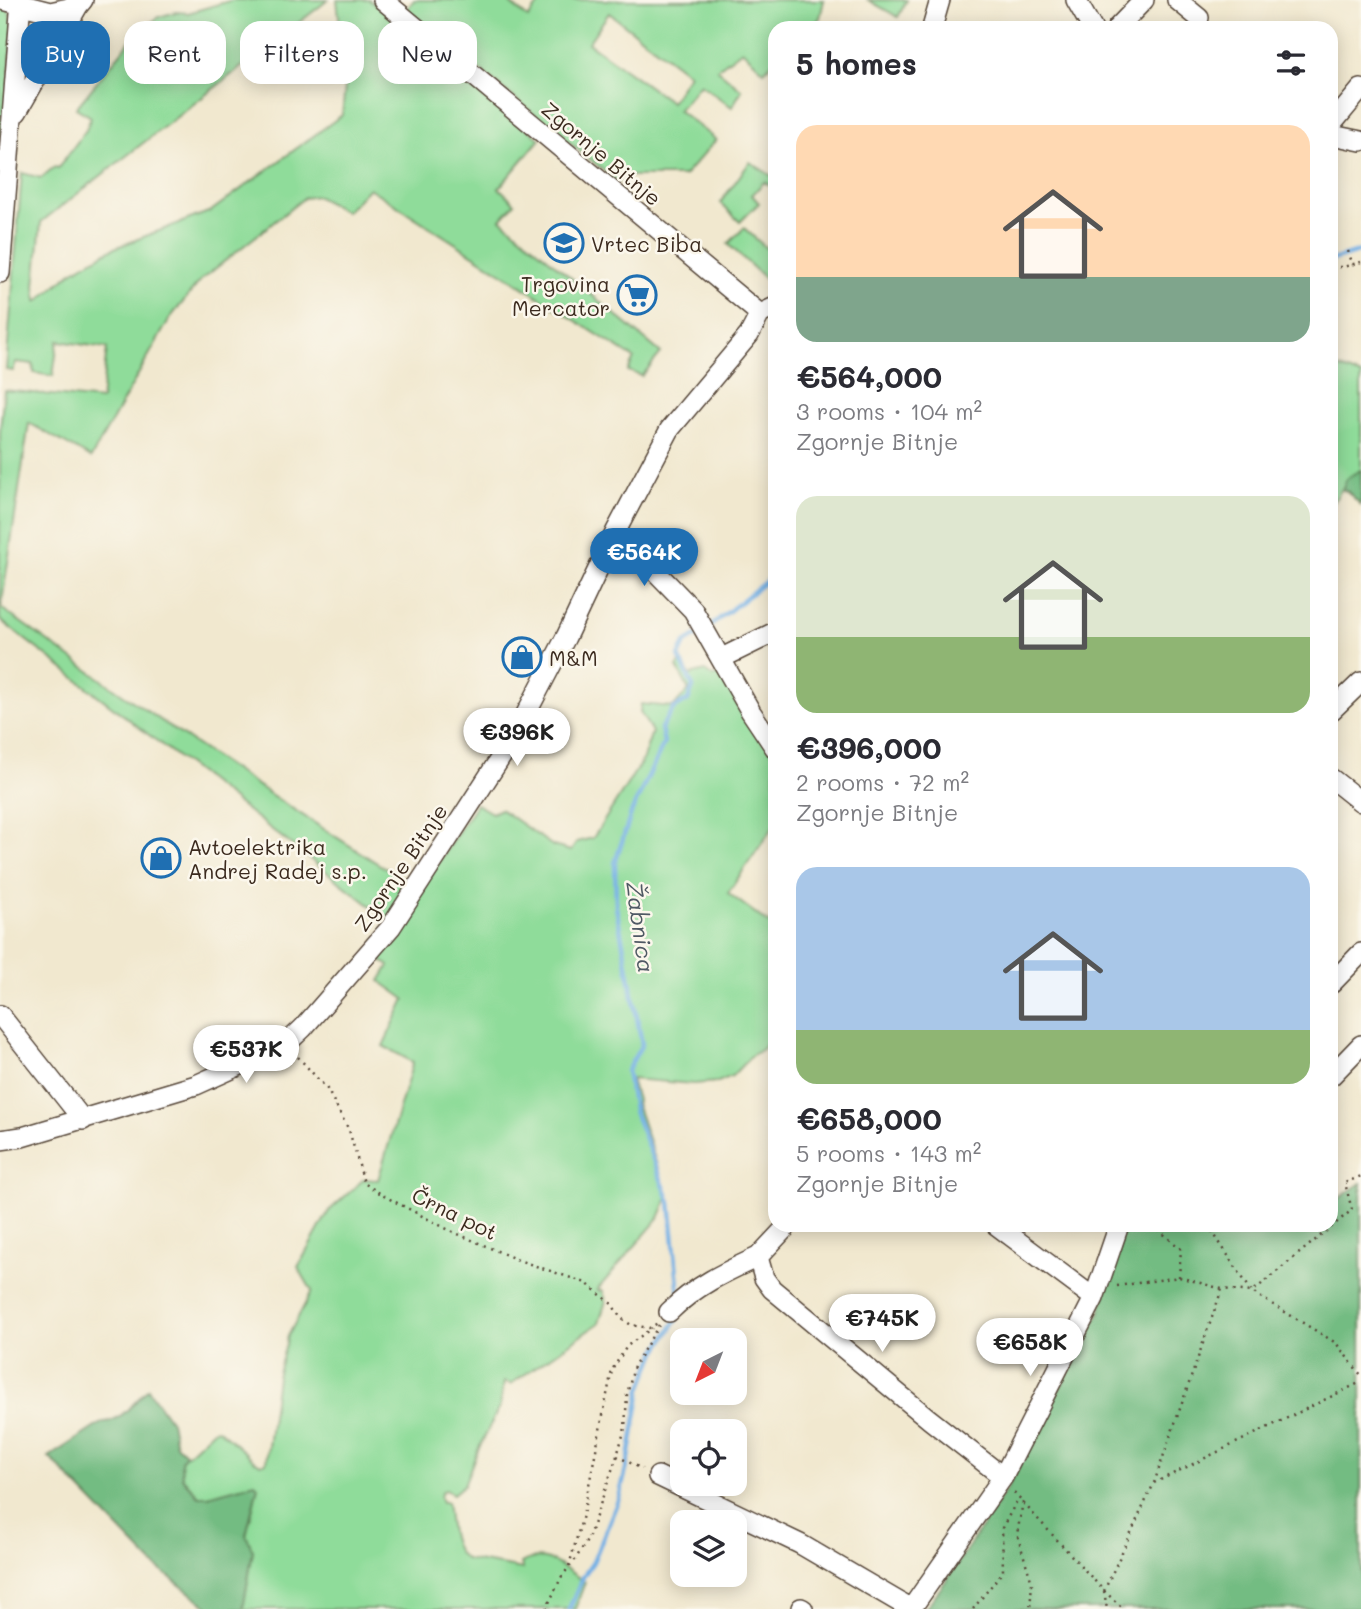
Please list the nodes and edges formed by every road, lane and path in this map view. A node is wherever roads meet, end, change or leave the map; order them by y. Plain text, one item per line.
1 (383, 0) edge
2 (940, 0) edge
3 (1076, 0) edge
4 (1144, 0) edge
5 (1177, 0) edge
6 (15, 2) edge
7 (81, 3) edge
8 (1199, 18) dead end
9 (934, 21) edge
10 (1088, 21) edge
11 (1124, 21) edge
12 (1361, 89) edge
13 (1338, 117) edge
14 (12, 119) junction
15 (1338, 136) edge
16 (1361, 141) edge
17 (1348, 251) dead end
18 (1361, 262) edge
19 (1353, 265) junction
20 (1338, 266) edge
21 (0, 273) edge
22 (768, 310) edge
23 (616, 531) junction
24 (768, 635) edge
25 (722, 658) junction
26 (1361, 682) edge
27 (1338, 704) edge
28 (768, 738) edge
29 (1338, 784) edge
30 (1361, 802) edge
31 (1361, 953) edge
32 (1338, 977) edge
33 (0, 1015) edge
34 (285, 1045) junction
35 (1361, 1045) edge
36 (1338, 1069) edge
37 (83, 1120) junction
38 (0, 1140) edge
39 (1361, 1176) edge
40 (1338, 1221) edge
41 (781, 1232) edge
42 (1006, 1232) edge
43 (1117, 1232) edge
44 (1161, 1232) edge
45 (1213, 1232) edge
46 (1325, 1232) edge
47 (758, 1257) junction
48 (1179, 1277) junction
49 (1222, 1289) junction
50 (1252, 1292) junction
51 (1095, 1293) junction
52 (665, 1317) junction
53 (1361, 1375) edge
54 (1361, 1382) edge
55 (617, 1456) junction
56 (639, 1468) dead end
57 (658, 1476) dead end
58 (1003, 1477) junction
59 (1154, 1483) junction
60 (1018, 1499) junction
61 (1023, 1502) junction
62 (568, 1569) junction
63 (1104, 1591) junction
64 (547, 1609) edge
65 (911, 1609) edge
66 (973, 1609) edge
67 (1030, 1609) edge
68 (1107, 1609) edge
69 (1124, 1609) edge

1 - 22 street, Zgornje Bitnje
2 - 9 street
3 - 10 street
4 - 11 street
5 - 8 street
6 - 7 street
6 - 14 street
7 - 14 street
12 - 13 street
14 - 21 street
15 - 16 street
17 - 19 path
18 - 19 path
19 - 20 path
22 - 23 street, Zgornje Bitnje
23 - 25 street
23 - 34 street, Zgornje Bitnje
24 - 25 street
25 - 28 street
26 - 27 street
29 - 30 street
31 - 32 street
33 - 37 street
34 - 37 street
34 - 52 path, Črna pot
35 - 36 street
37 - 38 street
39 - 40 path
41 - 47 street
42 - 51 street
43 - 51 street
44 - 48 path
45 - 50 path
46 - 50 path
47 - 52 street
47 - 58 street
48 - 49 path
48 - 51 path
49 - 50 path
49 - 59 path
50 - 53 path
51 - 58 street
52 - 55 path
52 - 62 path
54 - 59 path
55 - 56 path
55 - 62 path
57 - 65 street
58 - 60 path
58 - 65 street
59 - 63 path
60 - 61 path
60 - 66 path
61 - 63 path
61 - 67 path
62 - 64 path
63 - 68 path
63 - 69 path

